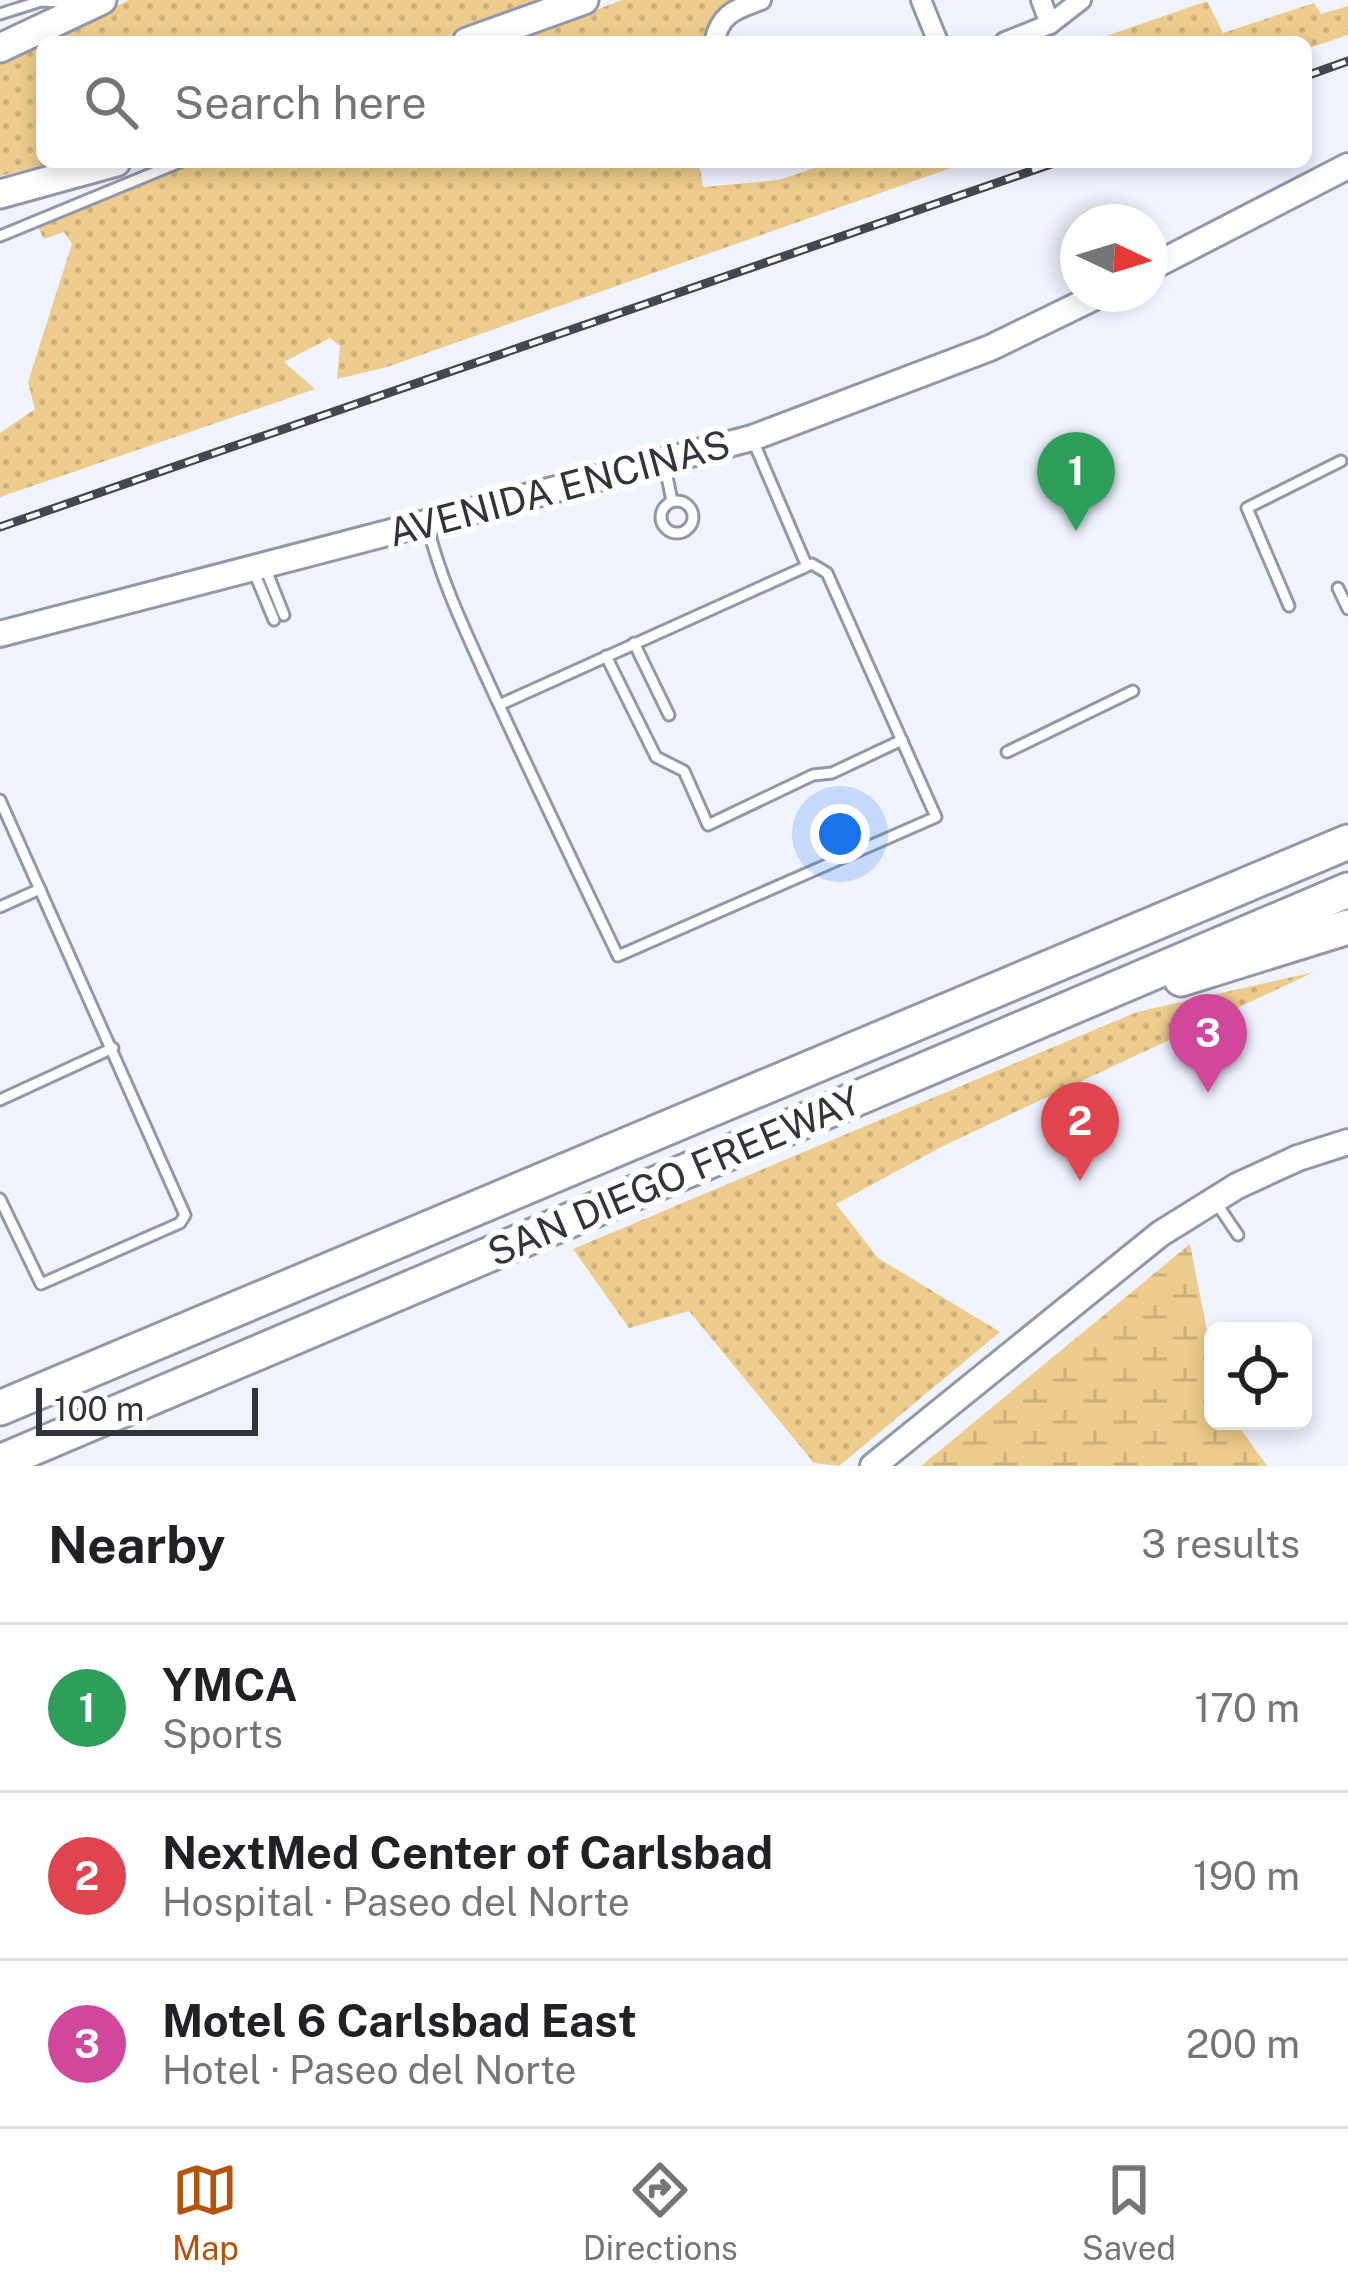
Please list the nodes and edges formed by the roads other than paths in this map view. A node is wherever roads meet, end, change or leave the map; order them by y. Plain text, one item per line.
1 (584, 0) edge
2 (760, 0) edge
3 (921, 0) edge
4 (1041, 0) edge
5 (1081, 0) edge
6 (98, 2) edge
7 (0, 14) edge
8 (1050, 24) junction
9 (484, 36) edge
10 (717, 36) edge
11 (936, 36) edge
12 (1020, 36) edge
13 (0, 48) edge
14 (1348, 166) edge
15 (94, 168) edge
16 (165, 168) edge
17 (0, 194) edge
18 (0, 236) edge
19 (1168, 259) edge
20 (1064, 312) edge
21 (752, 438) junction
22 (1341, 461) dead end
23 (664, 462) junction
24 (672, 501) dead end
25 (427, 522) junction
26 (806, 564) junction
27 (258, 565) junction
28 (1338, 588) dead end
29 (1289, 606) dead end
30 (1348, 609) edge
31 (279, 617) dead end
32 (0, 634) edge
33 (634, 643) junction
34 (606, 656) junction
35 (1133, 691) dead end
36 (499, 705) junction
37 (669, 715) dead end
38 (902, 740) junction
39 (1007, 752) dead end
40 (0, 800) edge
41 (1348, 842) edge
42 (40, 889) junction
43 (1348, 890) edge
44 (0, 908) edge
45 (1348, 927) edge
46 (1131, 980) junction
47 (113, 1048) junction
48 (0, 1100) edge
49 (1348, 1142) edge
50 (0, 1198) edge
51 (1214, 1200) junction
52 (1238, 1234) dead end
53 (0, 1408) edge
54 (0, 1462) edge
55 (873, 1466) edge

1 - 9 main road
2 - 10 street
3 - 11 street
4 - 8 street
5 - 8 street
6 - 7 lane
6 - 13 main road
8 - 12 street
14 - 19 street
15 - 17 main road
16 - 18 lane
20 - 21 street, AVENIDA ENCINAS
21 - 23 street, AVENIDA ENCINAS
21 - 26 lane
22 - 29 lane
23 - 24 lane
23 - 25 street, AVENIDA ENCINAS
25 - 27 street, AVENIDA ENCINAS
25 - 36 lane
26 - 33 lane
26 - 38 lane
27 - 31 lane
27 - 32 street, AVENIDA ENCINAS
28 - 30 lane
33 - 34 lane
33 - 37 lane
34 - 36 lane
34 - 38 lane
35 - 39 lane
36 - 38 lane
40 - 42 lane
41 - 53 highway, SAN DIEGO FREEWAY
42 - 44 lane
42 - 47 lane
43 - 46 highway, SAN DIEGO FREEWAY
45 - 46 highway
46 - 54 highway, SAN DIEGO FREEWAY
47 - 48 lane
47 - 50 lane
49 - 51 street
51 - 52 lane
51 - 55 street

